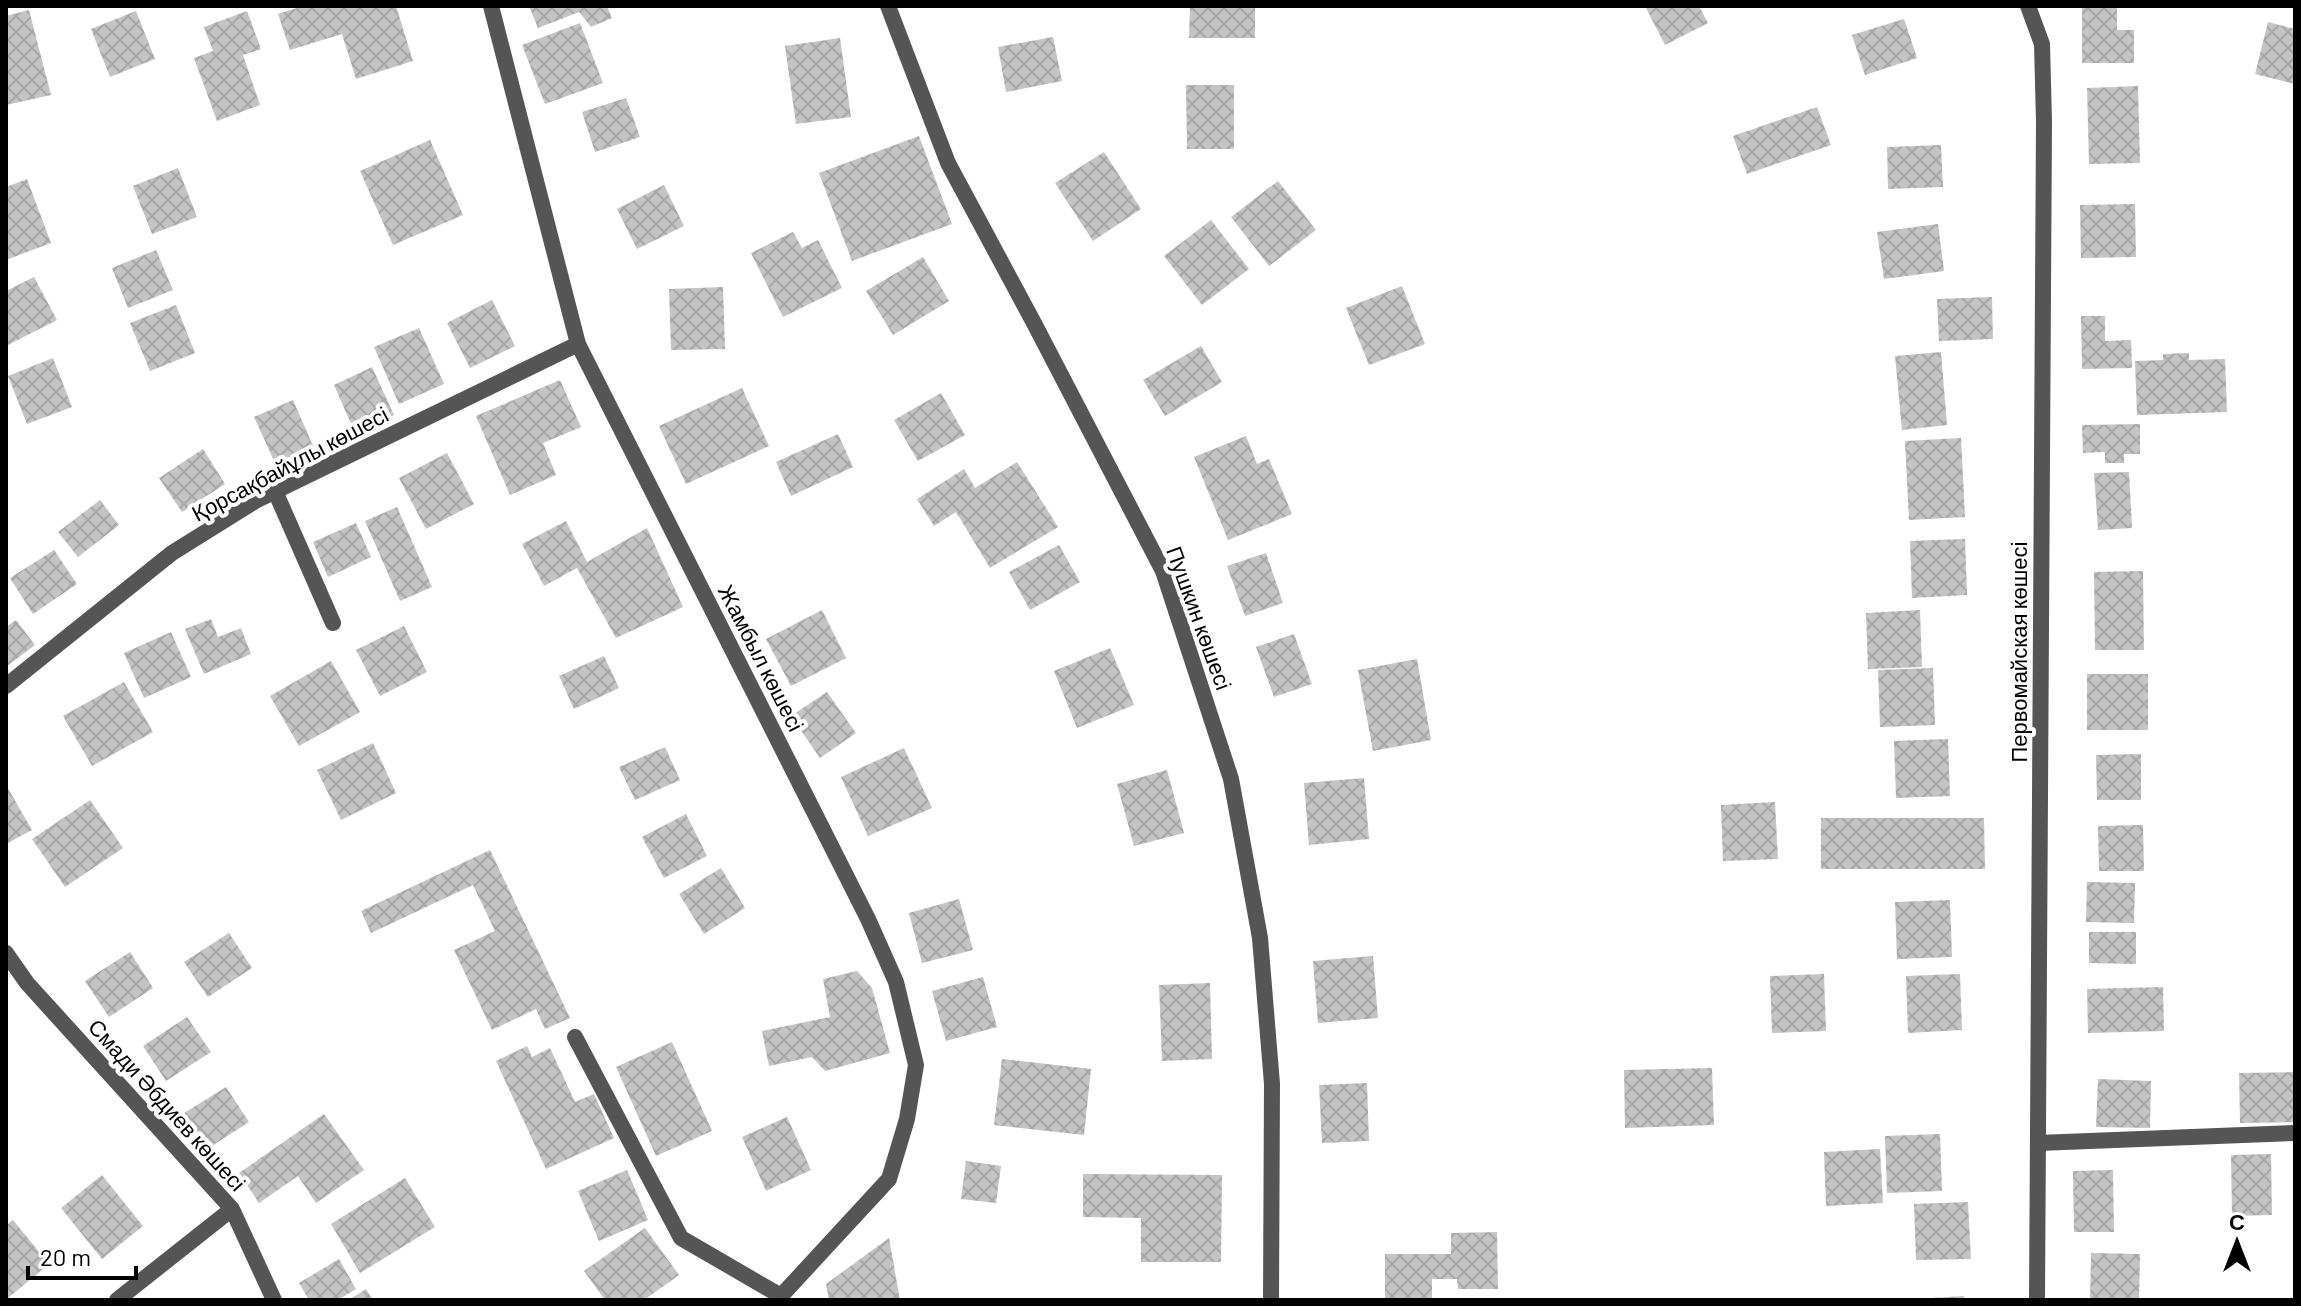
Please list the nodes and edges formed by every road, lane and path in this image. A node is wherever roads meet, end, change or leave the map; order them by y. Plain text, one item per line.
1 (491, 6) edge
2 (888, 6) edge
3 (2028, 6) edge
4 (578, 344) junction
5 (275, 491) junction
6 (333, 623) dead end
7 (6, 686) edge
8 (6, 953) edge
9 (575, 1037) dead end
10 (2295, 1133) edge
11 (2038, 1143) junction
12 (232, 1209) junction
13 (781, 1298) edge
14 (117, 1300) edge
15 (274, 1300) edge
16 (1271, 1300) edge
17 (2037, 1300) edge

1 - 4 street, Жамбыл көшесі
2 - 16 street, Пушкин көшесі
3 - 11 street, Первомайская көшесі
4 - 5 street, Қорсақбайұлы көшесі
4 - 13 street, Жамбыл көшесі
5 - 6 street
5 - 7 street, Қорсақбайұлы көшесі
8 - 12 street, Смади Әбдиев көшесі
9 - 13 street
10 - 11 street
11 - 17 street, Первомайская көшесі
12 - 14 street
12 - 15 street, Смади Әбдиев көшесі

